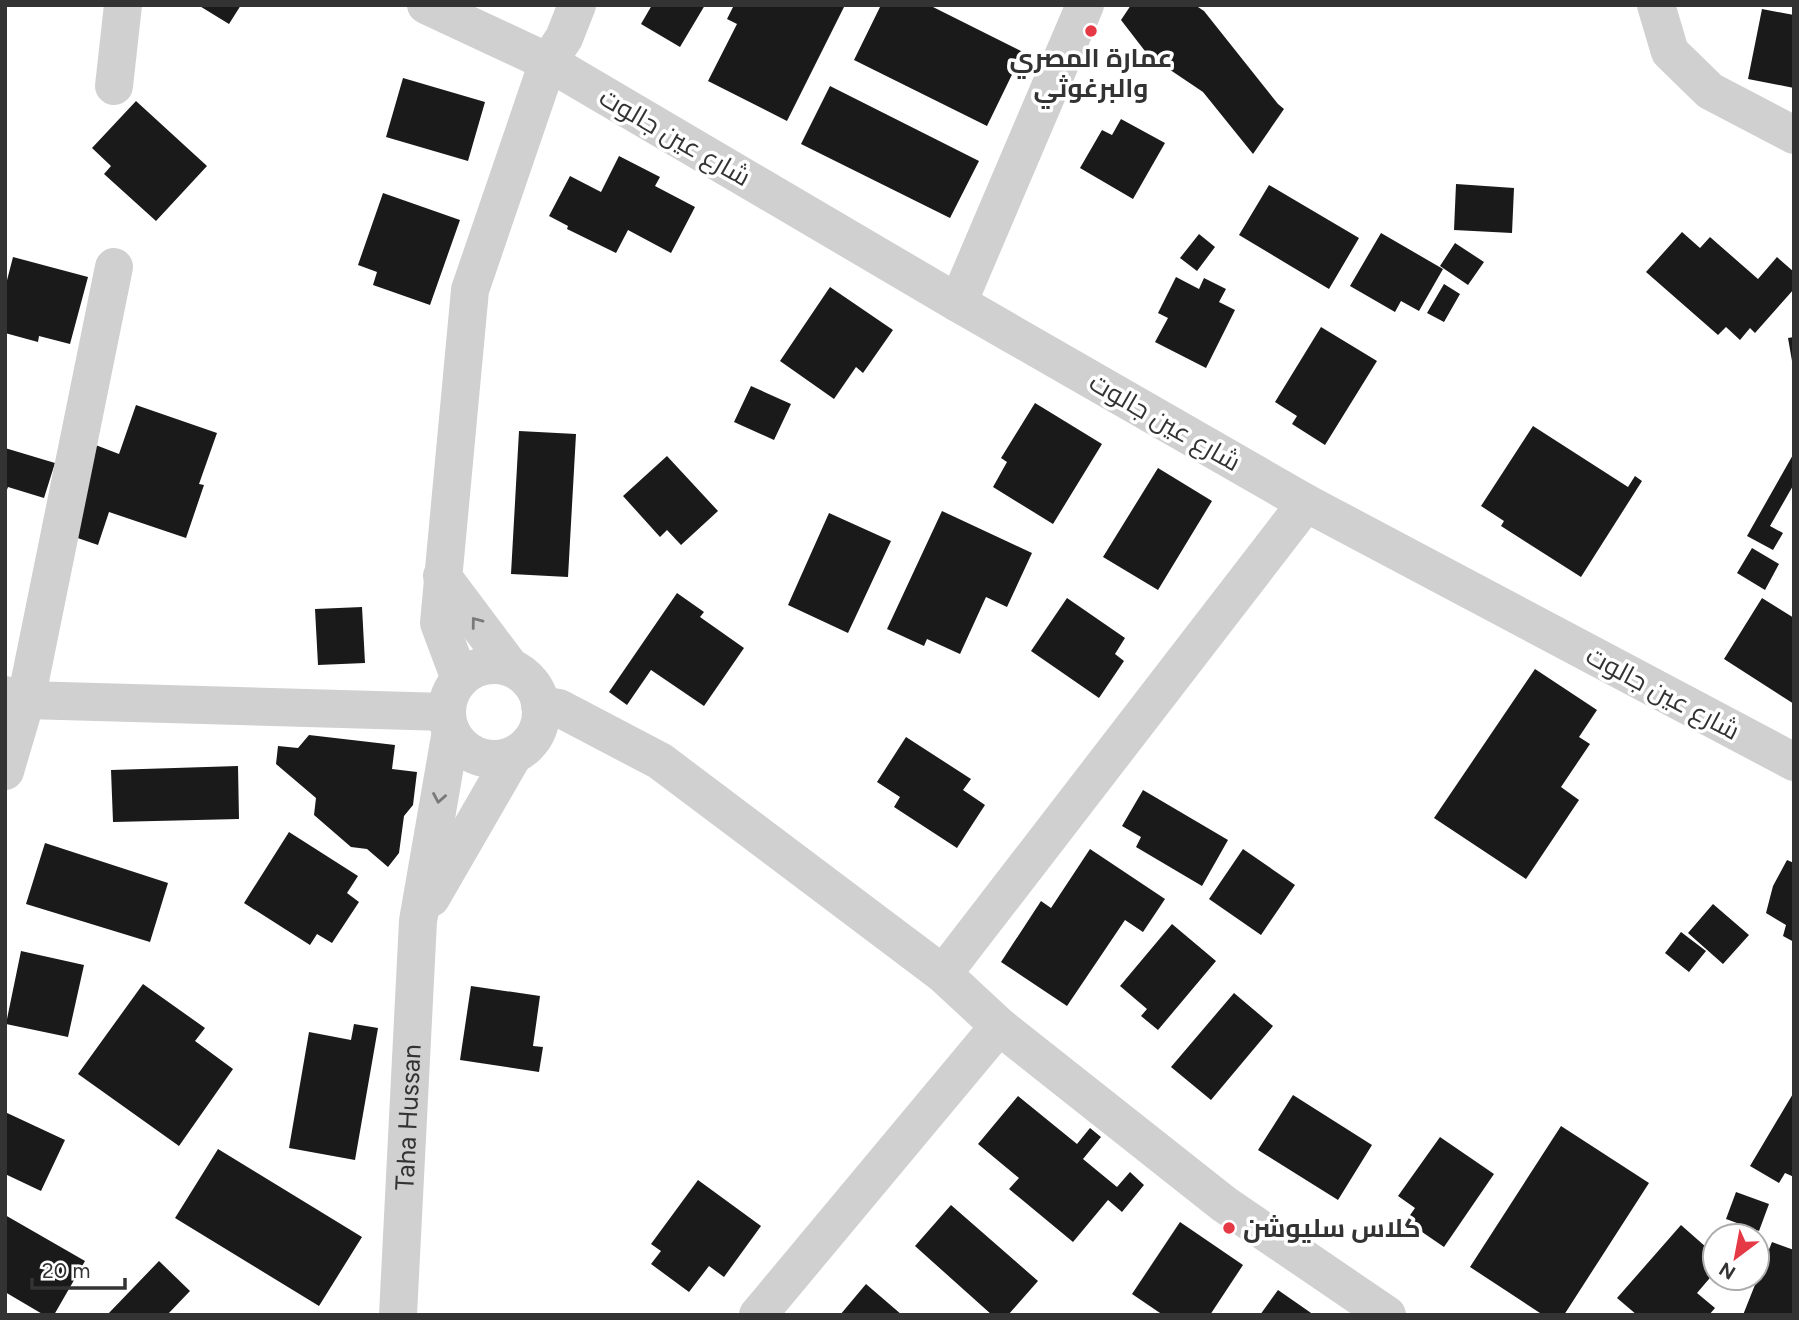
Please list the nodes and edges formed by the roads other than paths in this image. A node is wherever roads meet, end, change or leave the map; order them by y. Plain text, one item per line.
1 (123, 5) edge
2 (426, 5) edge
3 (578, 5) edge
4 (1085, 5) edge
5 (1656, 5) edge
6 (548, 62) junction
7 (114, 86) dead end
8 (1794, 135) edge
9 (114, 267) dead end
10 (958, 303) junction
11 (1306, 503) junction
12 (442, 576) junction
13 (511, 668) junction
14 (16, 697) edge
15 (540, 705) junction
16 (452, 707) junction
17 (513, 756) junction
18 (1794, 762) edge
19 (5, 771) edge
20 (418, 922) junction
21 (943, 974) junction
22 (999, 1026) junction
23 (399, 1314) edge
24 (758, 1315) edge
25 (1387, 1315) edge

1 - 7 street
2 - 6 street, شارع عين جالوت
3 - 6 street
4 - 10 street
5 - 8 street
6 - 10 street, شارع عين جالوت
6 - 12 street
9 - 14 street
10 - 11 street, شارع عين جالوت
11 - 18 street, شارع عين جالوت
11 - 21 street
13 -> 12 street
12 - 16 street
13 - 15 street
13 - 16 street
14 - 16 street
14 - 19 street
15 - 17 street
15 - 21 street
16 - 17 street
16 -> 20 street, Taha Hussan
17 - 20 street
20 - 23 street, Taha Hussan
21 - 22 street
22 - 24 street
22 - 25 street

